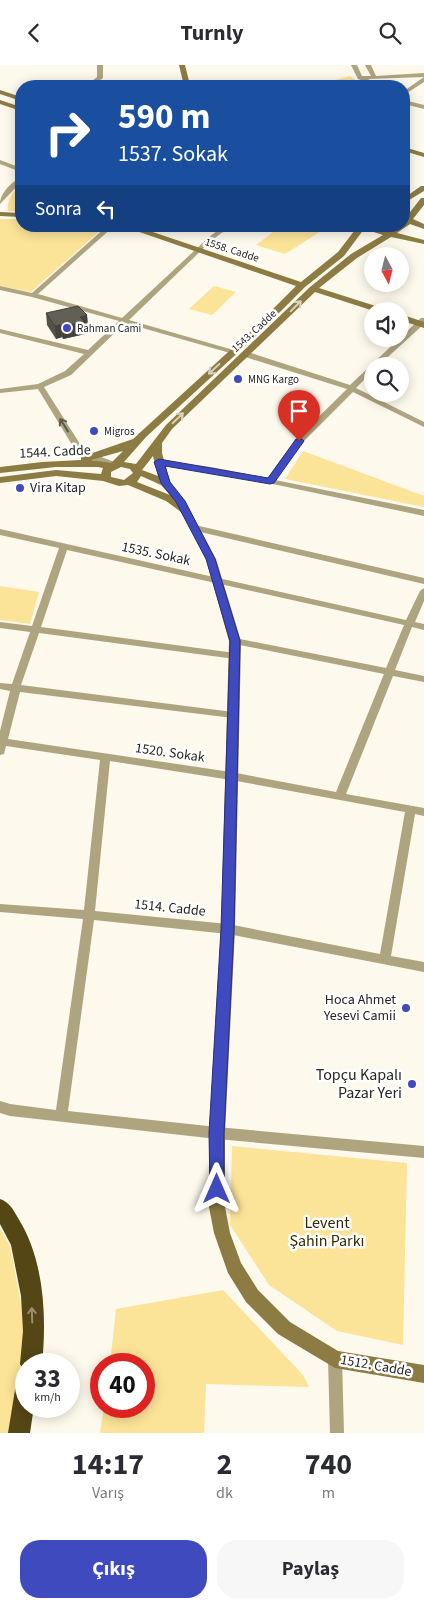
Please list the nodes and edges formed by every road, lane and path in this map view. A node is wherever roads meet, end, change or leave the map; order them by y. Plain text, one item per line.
1 (100, 65) edge
2 (182, 65) edge
3 (354, 65) edge
4 (368, 65) edge
5 (424, 75) edge
6 (374, 77) junction
7 (360, 78) junction
8 (424, 79) edge
9 (97, 80) edge
10 (186, 80) edge
11 (365, 80) edge
12 (410, 89) edge
13 (0, 92) edge
14 (15, 97) edge
15 (0, 102) edge
16 (410, 104) edge
17 (15, 107) edge
18 (424, 107) edge
19 (410, 151) edge
20 (424, 155) edge
21 (0, 163) edge
22 (15, 168) edge
23 (15, 184) edge
24 (424, 188) edge
25 (410, 197) edge
26 (424, 200) edge
27 (0, 202) edge
28 (0, 214) edge
29 (15, 215) edge
30 (410, 216) edge
31 (410, 223) edge
32 (424, 227) edge
33 (104, 232) edge
34 (143, 232) edge
35 (221, 232) edge
36 (359, 232) edge
37 (382, 232) edge
38 (394, 232) edge
39 (391, 235) junction
40 (424, 242) edge
41 (198, 251) junction
42 (302, 285) junction
43 (0, 288) edge
44 (313, 289) junction
45 (33, 295) junction
46 (364, 305) edge
47 (409, 319) edge
48 (124, 321) junction
49 (423, 323) edge
50 (0, 331) edge
51 (233, 351) junction
52 (91, 353) junction
53 (245, 354) junction
54 (384, 357) edge
55 (364, 375) edge
56 (40, 386) junction
57 (351, 387) junction
58 (0, 391) edge
59 (424, 425) edge
60 (143, 435) junction
61 (157, 441) junction
62 (93, 457) junction
63 (159, 462) junction
64 (70, 464) junction
65 (114, 465) junction
66 (137, 470) junction
67 (0, 471) edge
68 (106, 478) junction
69 (0, 480) edge
70 (270, 481) junction
71 (129, 482) junction
72 (165, 483) junction
73 (185, 512) junction
74 (424, 513) edge
75 (195, 529) junction
76 (0, 532) edge
77 (64, 547) junction
78 (218, 581) junction
79 (424, 581) edge
80 (424, 591) edge
81 (409, 624) junction
82 (0, 625) edge
83 (424, 627) edge
84 (35, 631) junction
85 (235, 641) junction
86 (235, 656) junction
87 (390, 671) junction
88 (424, 679) edge
89 (0, 685) edge
90 (16, 687) junction
91 (234, 715) junction
92 (1, 744) edge
93 (105, 757) junction
94 (231, 776) junction
95 (339, 797) junction
96 (411, 810) junction
97 (424, 813) edge
98 (0, 908) edge
99 (89, 915) junction
100 (228, 929) junction
101 (385, 960) junction
102 (424, 967) edge
103 (0, 1107) edge
104 (61, 1116) junction
105 (216, 1133) junction
106 (424, 1152) edge
107 (0, 1208) edge
108 (33, 1353) edge
109 (335, 1359) junction
110 (424, 1374) edge
111 (21, 1418) edge
112 (19, 1433) edge
113 (337, 1433) edge

1 - 9 street
2 - 10 main road
3 - 7 street
4 - 6 street
5 - 6 street
6 - 7 street
7 - 11 street
8 - 12 street
13 - 14 main road
15 - 17 main road
16 - 18 street
19 - 20 main road
21 - 22 street
23 - 27 street
24 - 25 main road
26 - 30 main road, 1543. Cadde
28 - 29 main road
31 - 32 main road
33 - 45 street
34 - 41 main road, 1558. Cadde
35 - 41 street
36 - 42 main road, 1543. Cadde
37 - 39 main road
38 - 39 main road, 1543. Cadde
39 - 40 main road
39 - 44 main road, 1543. Cadde
41 - 42 main road, 1558. Cadde
41 - 48 street
42 - 51 main road, 1543. Cadde
43 - 45 street
44 - 46 main road
53 -> 44 main road, 1543. Cadde
45 - 48 street
47 - 49 main road
48 - 51 street
48 - 52 street
49 - 54 street
50 - 52 street
51 -> 60 main road, 1543. Cadde
52 - 56 street
53 - 57 street
61 -> 53 main road, 1543. Cadde
55 - 57 street
56 - 58 street
62 -> 56 street
57 - 59 street
57 - 70 street
60 - 62 main road
60 - 65 main road, 1543. Cadde
61 - 63 main road
61 - 66 main road, 1543. Cadde
62 - 64 main road
62 - 65 street
63 - 70 street
63 - 72 main road
64 - 65 main road, 1544. Cadde
64 - 67 main road, 1544. Cadde
65 - 66 main road, 1544. Cadde
65 - 68 main road, 1543. Cadde
66 - 71 main road, 1543. Cadde
66 - 72 main road, 1512. Cadde
68 - 69 main road, 1544. Cadde
68 - 71 main road, 1544. Cadde
70 - 74 street
71 - 73 main road, 1512. Cadde
72 - 73 main road, 1512. Cadde
73 - 75 main road, 1512. Cadde
75 - 78 main road, 1512. Cadde
75 - 79 street
76 - 77 street, 1535. Sokak
77 - 78 street, 1535. Sokak
77 - 84 street
78 - 81 street, 1535. Sokak
78 - 85 main road, 1512. Cadde
80 - 81 street
81 - 83 street, 1535. Sokak
81 - 87 street
82 - 84 street
84 - 86 street
84 - 90 street
85 - 86 main road, 1512. Cadde
85 - 87 street
86 - 91 main road, 1512. Cadde
87 - 88 street
87 - 95 street
89 - 90 street
90 - 91 street
90 - 92 street
91 - 94 main road, 1512. Cadde
92 - 93 street, 1520. Sokak
93 - 94 street, 1520. Sokak
93 - 99 street
94 - 95 street, 1520. Sokak
94 - 100 main road, 1512. Cadde
95 - 96 street, 1520. Sokak
96 - 97 street, 1520. Sokak
96 - 101 street
98 - 99 street, 1514. Cadde
99 - 100 street, 1514. Cadde
99 - 104 street
100 - 101 street, 1514. Cadde
100 - 105 main road, 1512. Cadde
101 - 102 street, 1514. Cadde
103 - 104 street
104 - 105 street
105 - 106 street
105 - 109 main road, 1512. Cadde
108 -> 107 highway
109 - 110 main road, 1512. Cadde
109 - 113 street
111 - 112 highway

